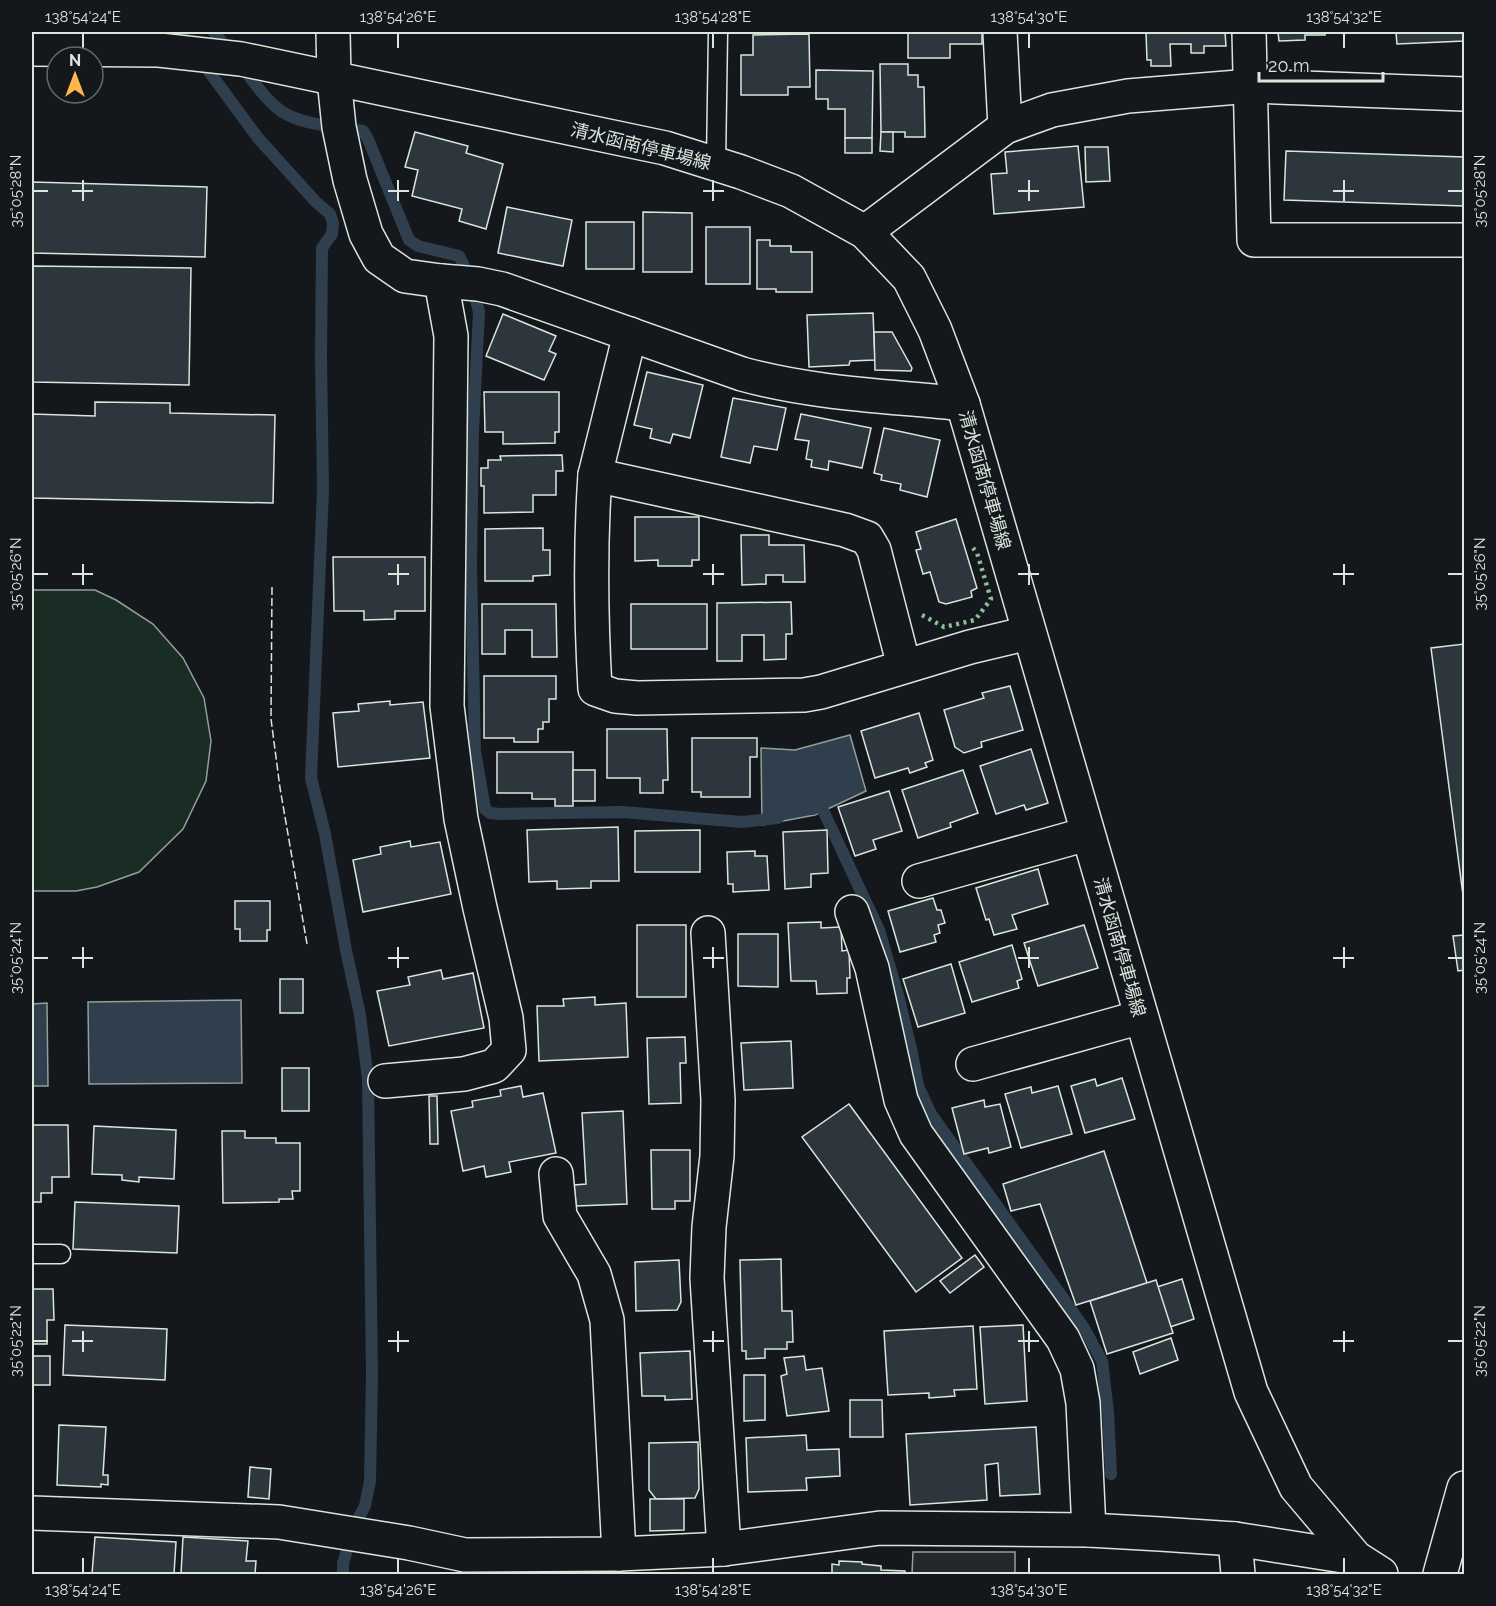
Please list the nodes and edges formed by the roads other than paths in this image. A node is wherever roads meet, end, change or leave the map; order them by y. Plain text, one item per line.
1 (333, 32) edge
2 (718, 32) edge
3 (1000, 32) edge
4 (1249, 32) edge
5 (32, 49) edge
6 (334, 79) junction
7 (1251, 86) junction
8 (1464, 94) edge
9 (1005, 127) junction
10 (716, 165) junction
11 (865, 232) junction
12 (1464, 240) edge
13 (441, 281) junction
14 (630, 334) junction
15 (963, 404) junction
16 (595, 475) junction
17 (1028, 633) junction
18 (904, 666) junction
19 (1088, 834) junction
20 (920, 881) dead end
21 (852, 912) dead end
22 (708, 933) dead end
23 (1141, 1017) junction
24 (973, 1064) dead end
25 (386, 1081) dead end
26 (556, 1174) dead end
27 (32, 1254) edge
28 (61, 1254) dead end
29 (1464, 1488) edge
30 (32, 1514) edge
31 (1089, 1530) junction
32 (1235, 1539) junction
33 (724, 1549) junction
34 (619, 1554) junction
35 (465, 1565) edge
36 (1368, 1566) edge
37 (1238, 1575) edge
38 (1440, 1575) edge

1 - 6 street
2 - 10 lane
3 - 9 street
4 - 7 street
5 - 6 street, 清水函南停車場線
6 - 10 street, 清水函南停車場線
6 - 13 street
7 - 8 street
7 - 9 street
7 - 12 street
9 - 11 street
10 - 11 street, 清水函南停車場線
11 - 15 street, 清水函南停車場線
13 - 14 street
13 - 25 street
14 - 15 street
14 - 16 street
15 - 17 street, 清水函南停車場線
16 - 18 street
16 - 18 street
17 - 18 street
17 - 19 street, 清水函南停車場線
19 - 20 street
19 - 23 street, 清水函南停車場線
21 - 31 street
22 - 33 street
23 - 24 street
23 - 36 street, 清水函南停車場線
26 - 34 street
27 - 28 lane
29 - 38 street
30 - 35 street
31 - 32 street
31 - 33 street
32 - 36 street
32 - 37 street
33 - 34 street
34 - 35 street

